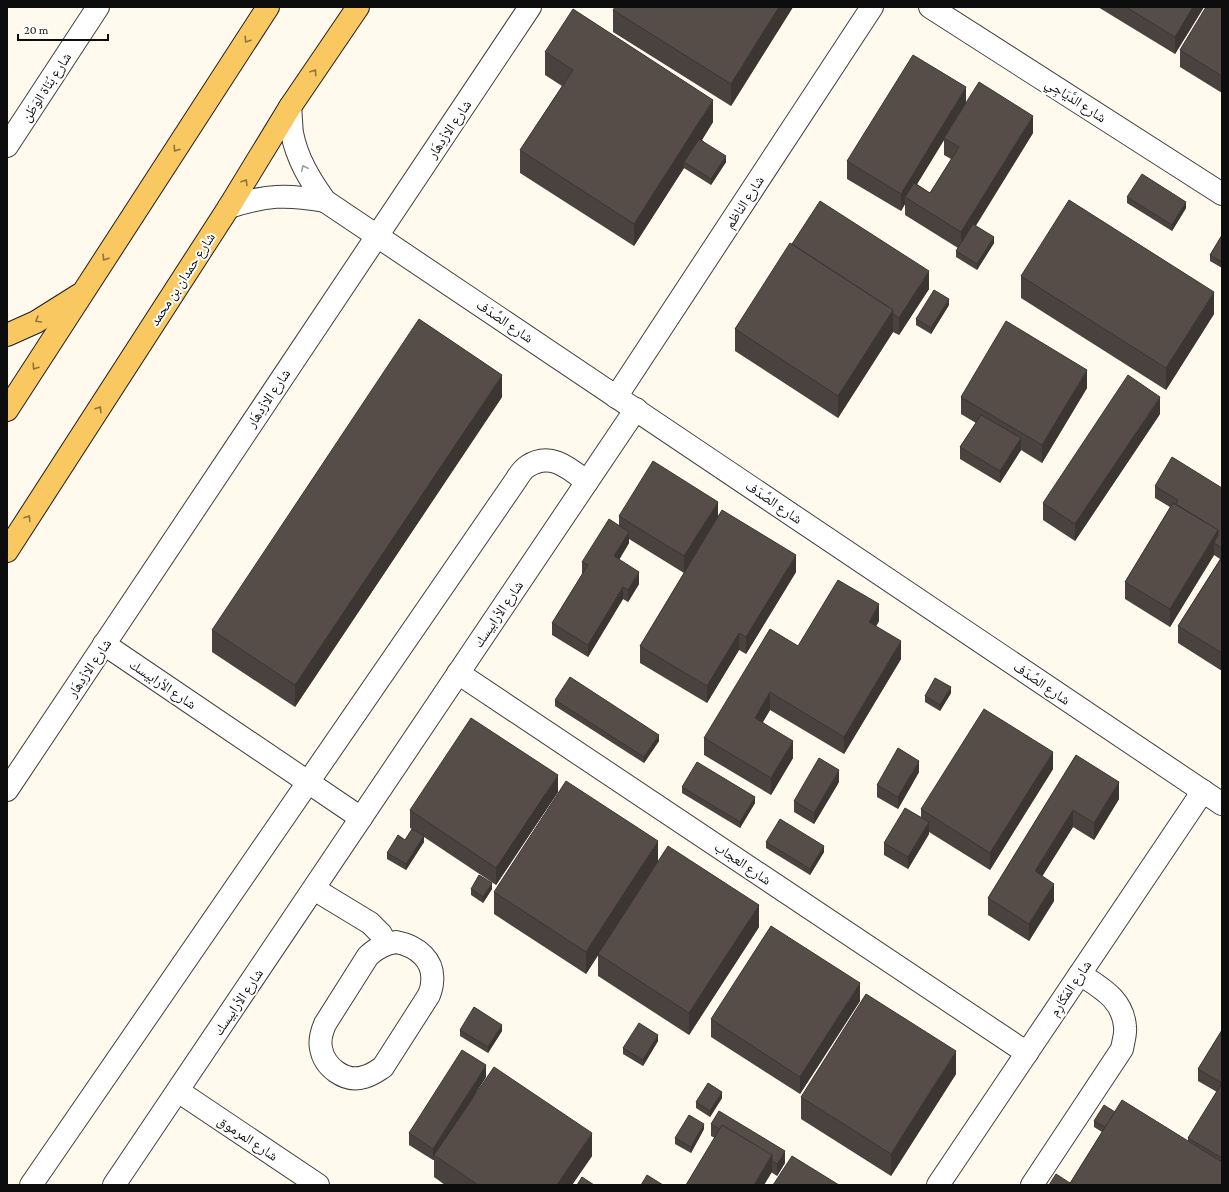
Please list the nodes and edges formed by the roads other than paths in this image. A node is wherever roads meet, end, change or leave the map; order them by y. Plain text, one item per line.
1 (98, 7) edge
2 (268, 7) edge
3 (358, 7) edge
4 (530, 7) edge
5 (872, 7) edge
6 (930, 7) edge
7 (290, 108) junction
8 (7, 146) edge
9 (1222, 194) edge
10 (325, 201) junction
11 (229, 207) junction
12 (377, 235) junction
13 (83, 293) junction
14 (7, 335) edge
15 (616, 397) junction
16 (7, 410) edge
17 (636, 410) junction
18 (587, 482) junction
19 (7, 551) edge
20 (104, 644) junction
21 (458, 673) junction
22 (308, 782) junction
23 (7, 790) edge
24 (1203, 791) junction
25 (1222, 804) edge
26 (361, 818) junction
27 (314, 888) junction
28 (386, 944) junction
29 (1080, 974) junction
30 (1027, 1053) junction
31 (178, 1091) junction
32 (31, 1185) edge
33 (114, 1185) edge
34 (318, 1185) edge
35 (938, 1185) edge
36 (1032, 1185) edge

1 - 8 street, شارع بُنَاة الوَطَن
2 -> 13 main road
7 -> 3 main road, شارع حمدان بن محمد
4 - 12 street, شارع الازْدِهَار
5 - 15 street, شارع الناظم
6 - 9 street, شارع الدَّيَاجِي
10 -> 7 street, شارع الصَّدَف
11 -> 7 main road, شارع حمدان بن محمد
10 - 11 street, شارع الصَّدَف
10 - 12 street, شارع الصَّدَف
19 -> 11 main road, شارع حمدان بن محمد
12 - 15 street, شارع الصَّدَف
12 - 20 street, شارع الازْدِهَار
13 -> 14 main road
13 -> 16 main road
15 - 17 street, شارع الصَّدَف
17 - 18 street, شارع الأرابيسك
17 - 24 street, شارع الصَّدَف
18 - 21 street, شارع الأرابيسك
18 - 22 street
20 - 22 street, شارع الأرابيسك
20 - 23 street, شارع الازْدِهَار
21 - 26 street, شارع الأرابيسك
21 - 30 street, شارع العجاب
22 - 26 street, شارع الأرابيسك
22 - 32 street
24 - 25 street, شارع الصَّدَف
24 - 29 street, شارع المَكَارِم
26 - 27 street, شارع الأرابيسك
27 - 28 street
27 - 31 street, شارع الأرابيسك
28 - 28 street
29 - 30 street, شارع المَكَارِم
29 - 36 street
30 - 35 street, شارع المَكَارِم
31 - 33 street, شارع الأرابيسك
31 - 34 street, شارع المرموق

